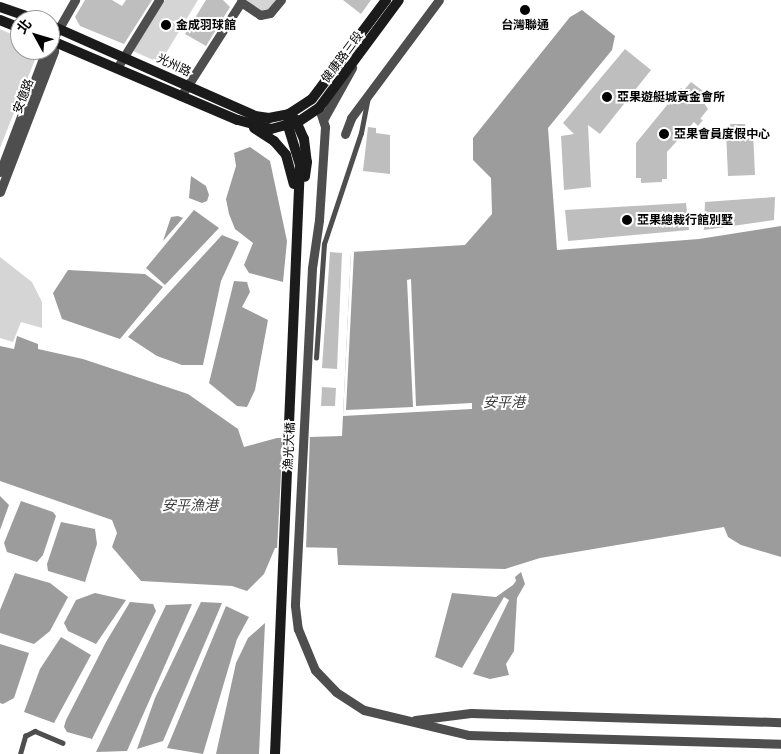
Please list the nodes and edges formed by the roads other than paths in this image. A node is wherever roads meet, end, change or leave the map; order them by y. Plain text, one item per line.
1 (75, 0) edge
2 (159, 0) edge
3 (281, 0) edge
4 (386, 0) edge
5 (400, 0) edge
6 (438, 0) edge
7 (239, 1) edge
8 (60, 19) edge
9 (60, 29) edge
10 (60, 46) edge
11 (361, 52) junction
12 (124, 56) junction
13 (42, 60) edge
14 (51, 60) edge
15 (117, 68) junction
16 (188, 85) junction
17 (369, 94) junction
18 (181, 96) junction
19 (319, 108) junction
20 (289, 114) junction
21 (238, 120) junction
22 (324, 120) junction
23 (298, 122) junction
24 (288, 126) junction
25 (345, 134) dead end
26 (0, 172) edge
27 (0, 192) edge
28 (298, 222) junction
29 (316, 358) dead end
30 (408, 721) junction
31 (781, 722) edge
32 (63, 743) dead end
33 (781, 744) edge
34 (20, 754) edge
35 (274, 754) edge

1 - 8 street, 安億路
2 - 12 street
3 - 7 street
4 - 20 street, 健康路三段
5 - 11 street, 健康路三段
6 - 17 street
7 - 16 street
9 - 12 street, 光州路
10 - 15 street, 光州路
11 - 19 street, 健康路三段
11 - 22 street
12 - 15 street
12 - 16 street, 光州路
13 - 26 street, 安億路
14 - 27 street, 安億路
15 - 18 street, 光州路
16 - 18 street
16 - 20 street, 光州路
17 - 25 street
17 - 29 lane
18 - 21 street, 光州路
19 - 22 street
19 - 23 street, 健康路三段
20 - 23 street
20 - 24 street
21 - 24 street, 光州路
21 - 28 street
22 - 30 street, 漁光大橋
23 - 24 street, 健康路三段
23 - 28 street
24 - 28 street
28 - 35 street, 漁光大橋
30 - 31 street
30 - 33 street
32 - 34 lane

